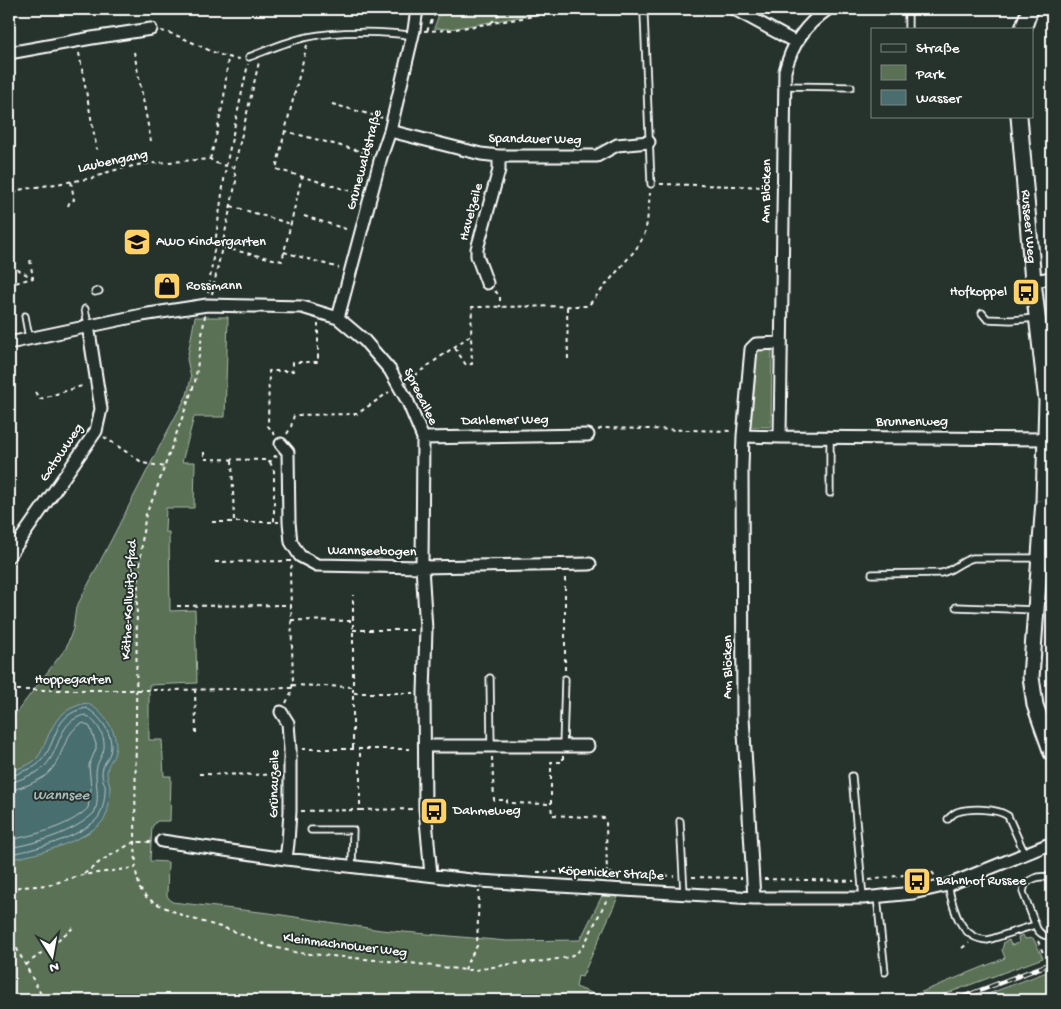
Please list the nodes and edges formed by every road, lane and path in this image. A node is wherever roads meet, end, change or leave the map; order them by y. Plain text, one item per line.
1 (417, 9) edge
2 (438, 9) edge
3 (504, 9) edge
4 (578, 9) edge
5 (734, 9) edge
6 (828, 9) edge
7 (908, 9) edge
8 (1030, 9) edge
9 (644, 14) dead end
10 (490, 24) junction
11 (908, 28) edge
12 (1023, 28) edge
13 (151, 29) joint
14 (427, 31) junction
15 (417, 34) junction
16 (309, 36) junction
17 (76, 40) junction
18 (796, 42) junction
19 (134, 52) dead end
20 (9, 53) edge
21 (262, 53) junction
22 (228, 57) junction
23 (249, 57) junction
24 (783, 86) junction
25 (851, 87) dead end
26 (332, 104) dead end
27 (1018, 118) edge
28 (391, 126) junction
29 (285, 131) junction
30 (150, 141) dead end
31 (649, 142) junction
32 (97, 150) dead end
33 (499, 156) junction
34 (381, 157) junction
35 (210, 159) junction
36 (226, 166) junction
37 (234, 168) junction
38 (302, 176) junction
39 (70, 181) junction
40 (651, 184) junction
41 (782, 187) junction
42 (371, 197) junction
43 (9, 201) edge
44 (68, 206) dead end
45 (231, 206) junction
46 (304, 216) dead end
47 (291, 224) junction
48 (361, 233) junction
49 (222, 248) junction
50 (284, 252) junction
51 (244, 253) junction
52 (243, 258) dead end
53 (30, 260) dead end
54 (9, 269) edge
55 (351, 271) junction
56 (33, 278) junction
57 (1052, 278) edge
58 (1033, 281) junction
59 (487, 283) joint
60 (12, 287) dead end
61 (500, 307) junction
62 (567, 307) junction
63 (84, 308) dead end
64 (206, 312) dead end
65 (320, 312) junction
66 (982, 313) dead end
67 (26, 316) dead end
68 (338, 318) junction
69 (1037, 318) junction
70 (88, 325) junction
71 (472, 335) junction
72 (29, 338) junction
73 (9, 343) edge
74 (781, 343) junction
75 (455, 347) junction
76 (568, 361) dead end
77 (97, 382) junction
78 (399, 385) junction
79 (34, 392) dead end
80 (96, 431) junction
81 (588, 435) joint
82 (743, 436) junction
83 (780, 437) junction
84 (830, 437) junction
85 (423, 438) junction
86 (1049, 439) edge
87 (281, 444) junction
88 (204, 452) dead end
89 (232, 460) junction
90 (270, 462) junction
91 (288, 462) junction
92 (165, 467) junction
93 (830, 493) dead end
94 (212, 522) dead end
95 (234, 522) junction
96 (274, 522) junction
97 (289, 522) junction
98 (9, 556) edge
99 (1040, 558) junction
100 (215, 562) dead end
101 (590, 564) dead end
102 (565, 565) junction
103 (422, 568) junction
104 (872, 574) dead end
105 (353, 595) dead end
106 (290, 605) junction
107 (177, 606) dead end
108 (956, 607) dead end
109 (1035, 610) junction
110 (290, 620) junction
111 (353, 621) junction
112 (353, 630) junction
113 (426, 630) junction
114 (490, 678) dead end
115 (565, 679) joint
116 (292, 686) junction
117 (353, 687) junction
118 (195, 689) junction
119 (9, 690) edge
120 (136, 691) junction
121 (353, 693) junction
122 (424, 693) junction
123 (281, 712) joint
124 (196, 734) dead end
125 (492, 746) junction
126 (563, 746) junction
127 (588, 746) dead end
128 (425, 747) junction
129 (353, 748) junction
130 (360, 748) junction
131 (290, 749) junction
132 (1052, 753) edge
133 (199, 774) dead end
134 (291, 776) junction
135 (852, 776) dead end
136 (551, 804) junction
137 (425, 809) junction
138 (360, 810) junction
139 (290, 811) junction
140 (948, 819) dead end
141 (680, 821) dead end
142 (312, 830) dead end
143 (135, 842) junction
144 (162, 842) joint
145 (1052, 843) edge
146 (1025, 854) junction
147 (286, 859) junction
148 (352, 866) junction
149 (135, 868) junction
150 (536, 872) dead end
151 (607, 873) junction
152 (82, 875) junction
153 (431, 875) junction
154 (683, 877) junction
155 (754, 879) junction
156 (480, 880) junction
157 (862, 880) junction
158 (1052, 880) edge
159 (946, 886) junction
160 (9, 888) edge
161 (608, 888) junction
162 (684, 893) junction
163 (877, 897) junction
164 (754, 898) junction
165 (863, 898) junction
166 (1035, 925) junction
167 (73, 928) dead end
168 (9, 934) edge
169 (1052, 935) edge
170 (1040, 945) dead end
171 (1044, 955) dead end
172 (26, 965) junction
173 (465, 970) junction
174 (885, 972) dead end
175 (44, 1000) edge

1 - 15 street, Grunewaldstraße
2 - 14 path
3 - 10 path
4 - 10 path
5 - 18 street
6 - 18 street, Am Blöcken
7 - 11 lane
8 - 12 street
9 - 31 lane
10 - 14 path
13 - 17 street
13 - 22 path
14 - 15 path
15 - 16 lane
15 - 28 street, Grunewaldstraße
16 - 21 lane
16 - 29 path
17 - 20 street
17 - 32 path
18 - 24 street, Am Blöcken
19 - 30 path
21 - 23 lane
21 - 37 path
22 - 23 path
22 - 35 path
23 - 36 path
24 - 25 lane
24 - 41 street, Am Blöcken
26 - 28 path
27 - 58 street, Russeer Weg
28 - 33 street, Spandauer Weg
28 - 34 street, Grunewaldstraße
29 - 34 path
29 - 38 path
31 - 33 street, Spandauer Weg
31 - 40 lane
33 - 59 street, Havelzeile
34 - 42 street, Grunewaldstraße
35 - 36 path, Laubengang
35 - 39 path, Laubengang
36 - 37 path, Laubengang
36 - 49 path
37 - 45 path
38 - 42 path
38 - 47 path
39 - 43 path, Laubengang
39 - 44 path
40 - 41 path
40 - 62 path
41 - 74 street, Am Blöcken
42 - 48 street, Grunewaldstraße
45 - 47 path
45 - 49 path
46 - 48 path
47 - 50 path
48 - 55 street, Grunewaldstraße
49 - 51 path
50 - 51 path
50 - 55 path
51 - 52 path
53 - 56 path
54 - 56 path
55 - 68 street, Grunewaldstraße
56 - 60 path
57 - 58 street
58 - 69 street, Russeer Weg
59 - 61 path
61 - 62 path
61 - 71 path
62 - 76 path
63 - 70 lane
64 - 92 path, Käthe-Kollwitz-Pfad
65 - 68 street, Spreeallee
65 - 70 street, Spreeallee
65 - 87 path
66 - 69 lane
67 - 72 lane
68 - 78 street, Spreeallee
69 - 86 street, Russeer Weg
70 - 72 street, Spreeallee
70 - 77 street, Gatowweg
71 - 75 path
71 - 75 path
72 - 73 street, Spreeallee
74 - 82 street, Am Blöcken
74 - 83 street, Am Blöcken
75 - 78 path
77 - 79 path
77 - 80 street, Gatowweg
78 - 85 street, Spreeallee
78 - 87 path
80 - 92 path
80 - 98 street, Gatowweg
81 - 82 path
81 - 85 street, Dahlemer Weg
82 - 83 street
82 - 155 street, Am Blöcken
83 - 84 street, Brunnenweg
84 - 86 street, Brunnenweg
84 - 93 lane
85 - 103 street, Spreeallee
86 - 99 street, Russeer Weg
87 - 91 street, Wannseebogen
88 - 89 path
89 - 90 path
89 - 95 path
90 - 91 path
90 - 96 path
91 - 97 street, Wannseebogen
92 - 120 path, Käthe-Kollwitz-Pfad
94 - 95 path
95 - 96 path
96 - 97 path
97 - 103 street, Wannseebogen
99 - 104 lane
99 - 109 street, Russeer Weg
100 - 106 path
101 - 102 street, Wannseebogen
102 - 103 street, Wannseebogen
102 - 115 path
103 - 113 street, Spreeallee
105 - 111 path
106 - 107 path
106 - 110 path
108 - 109 lane
109 - 132 street, Russeer Weg
110 - 111 path
110 - 116 path
111 - 112 path
112 - 113 path
112 - 117 path
113 - 122 street, Spreeallee
114 - 125 lane
115 - 126 lane
116 - 117 path, Hoppegarten
116 - 118 path, Hoppegarten
116 - 123 path
117 - 121 path
118 - 120 path, Hoppegarten
118 - 124 path
119 - 120 path, Hoppegarten
120 - 143 path, Käthe-Kollwitz-Pfad
121 - 122 path
121 - 129 path
122 - 128 street, Spreeallee
123 - 131 street, Grünauzeile
125 - 126 street
125 - 128 street
125 - 136 path
126 - 127 street
126 - 136 path
128 - 130 path
128 - 137 street, Spreeallee
129 - 130 path
129 - 131 path
130 - 138 path
131 - 134 street, Grünauzeile
133 - 134 path
134 - 139 street, Grünauzeile
135 - 157 lane
136 - 151 path, Kleinmachnower Weg
137 - 138 path
137 - 153 street, Spreeallee
138 - 139 path
139 - 147 street, Grünauzeile
140 - 146 lane
141 - 154 lane
142 - 148 lane
143 - 144 path
143 - 149 path, Käthe-Kollwitz-Pfad
143 - 152 path
144 - 147 street, Köpenicker Straße
145 - 146 street, Köpenicker Straße
146 - 159 street, Köpenicker Straße
147 - 148 street, Köpenicker Straße
148 - 153 street, Köpenicker Straße
149 - 152 path
149 - 173 path, Kleinmachnower Weg
150 - 151 path
151 - 154 path
151 - 161 path, Kleinmachnower Weg
152 - 160 path
153 - 156 street, Köpenicker Straße
154 - 155 path
154 - 162 lane
155 - 157 path
155 - 164 street, Am Blöcken
156 - 161 street, Köpenicker Straße
156 - 173 path
157 - 159 path
157 - 165 lane
158 - 166 lane
159 - 163 street, Köpenicker Straße
159 - 166 lane
161 - 162 street, Köpenicker Straße
161 - 173 path, Kleinmachnower Weg
162 - 164 street, Köpenicker Straße
163 - 165 street, Köpenicker Straße
163 - 174 lane
164 - 165 street, Köpenicker Straße
166 - 169 lane
167 - 172 path
168 - 172 path
170 - 171 path
172 - 175 path

